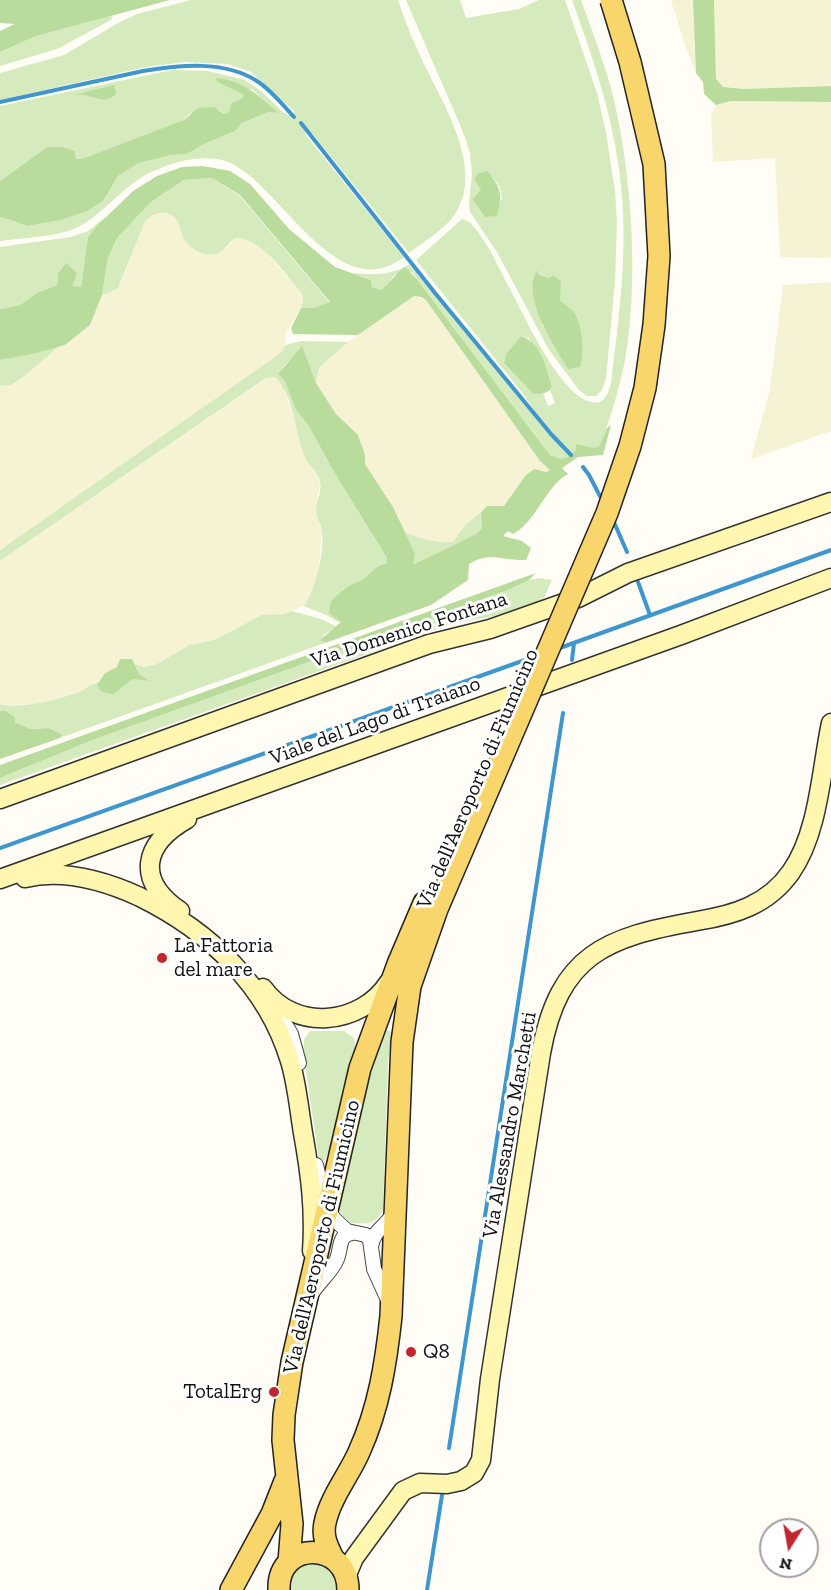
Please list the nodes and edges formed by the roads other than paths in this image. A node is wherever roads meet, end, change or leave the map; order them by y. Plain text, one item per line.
1 (597, 0) edge
2 (611, 0) edge
3 (831, 502) edge
4 (831, 578) edge
5 (831, 723) edge
6 (0, 799) edge
7 (217, 802) junction
8 (148, 864) junction
9 (0, 879) edge
10 (0, 885) edge
11 (120, 889) junction
12 (431, 906) junction
13 (398, 964) junction
14 (267, 993) junction
15 (328, 1204) junction
16 (395, 1208) junction
17 (352, 1233) junction
18 (372, 1247) junction
19 (303, 1313) junction
20 (391, 1316) junction
21 (287, 1475) junction
22 (333, 1558) junction
23 (289, 1562) junction
24 (347, 1583) edge
25 (278, 1589) edge
26 (231, 1590) edge

1 - 12 main road, Via dell'Aeroporto di Fiumicino
2 - 12 main road, Via dell'Aeroporto di Fiumicino, bridge
3 - 6 street, Via Domenico Fontana
4 - 7 street, Viale del Lago di Traiano
5 - 24 street, Via Alessandro Marchetti
7 - 8 street
7 - 9 street, Viale del Lago di Traiano
8 - 11 street
8 - 14 street
10 - 11 street
11 - 19 street
12 - 13 main road, Via dell'Aeroporto di Fiumicino
12 - 16 main road, Via dell'Aeroporto di Fiumicino
13 - 14 street
13 - 15 main road, Via dell'Aeroporto di Fiumicino
14 - 15 street
15 - 17 street
15 - 19 main road, Via dell'Aeroporto di Fiumicino
16 - 18 street
16 - 20 main road, Via dell'Aeroporto di Fiumicino
17 - 18 street
17 - 19 street
18 - 20 street
19 - 21 main road, Via dell'Aeroporto di Fiumicino
20 - 22 main road, Via dell'Aeroporto di Fiumicino
21 - 23 main road, Via dell'Aeroporto di Fiumicino
21 - 26 main road
22 - 23 main road
22 - 24 main road, Via dell'Aeroporto di Fiumicino
23 - 25 main road, Via dell'Aeroporto di Fiumicino

